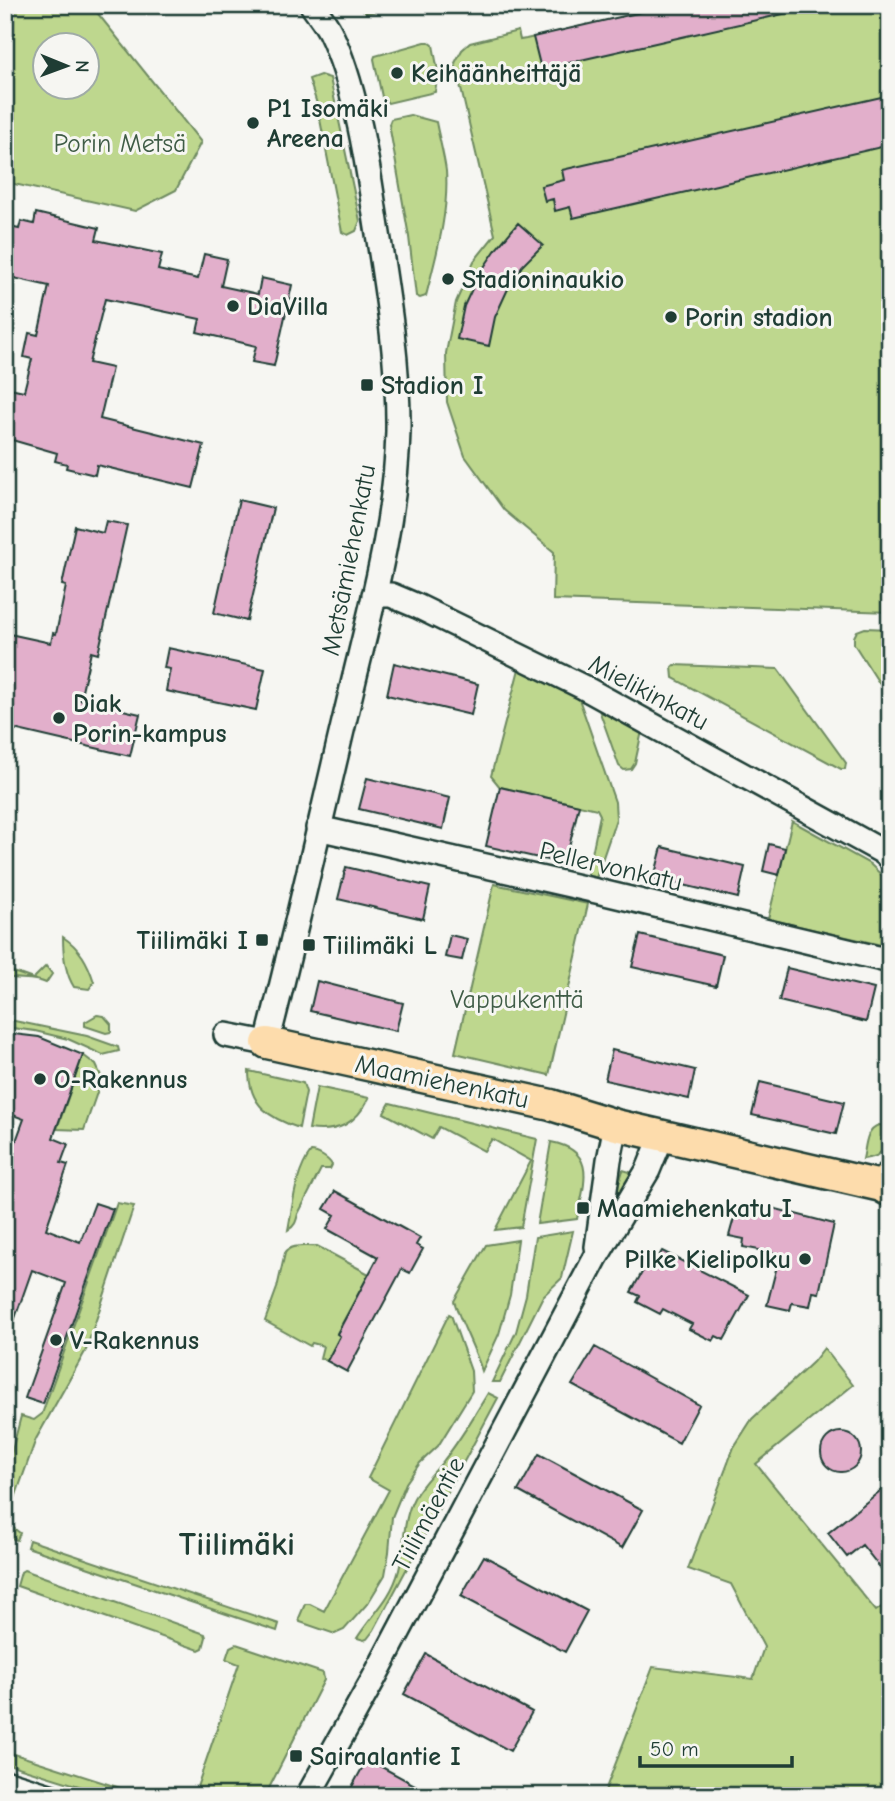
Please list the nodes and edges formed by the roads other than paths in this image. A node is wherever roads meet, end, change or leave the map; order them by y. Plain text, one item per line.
1 (312, 5) edge
2 (373, 595) junction
3 (318, 828) junction
4 (890, 858) edge
5 (890, 961) edge
6 (226, 1035) dead end
7 (267, 1044) junction
8 (617, 1125) junction
9 (662, 1136) junction
10 (889, 1185) edge
11 (596, 1258) junction
12 (5, 1782) edge
13 (50, 1796) edge
14 (308, 1796) edge

1 - 2 street, Metsämiehenkatu
2 - 3 street, Metsämiehenkatu
2 - 4 street, Mielikinkatu
3 - 5 street, Pellervonkatu
3 - 7 street, Metsämiehenkatu
6 - 7 street
7 - 8 main road, Maamiehenkatu
8 - 9 main road, Maamiehenkatu
8 - 11 street, Tiilimäentie
9 - 10 main road
9 - 11 street, Tiilimäentie
11 - 14 street, Tiilimäentie
12 - 13 street

